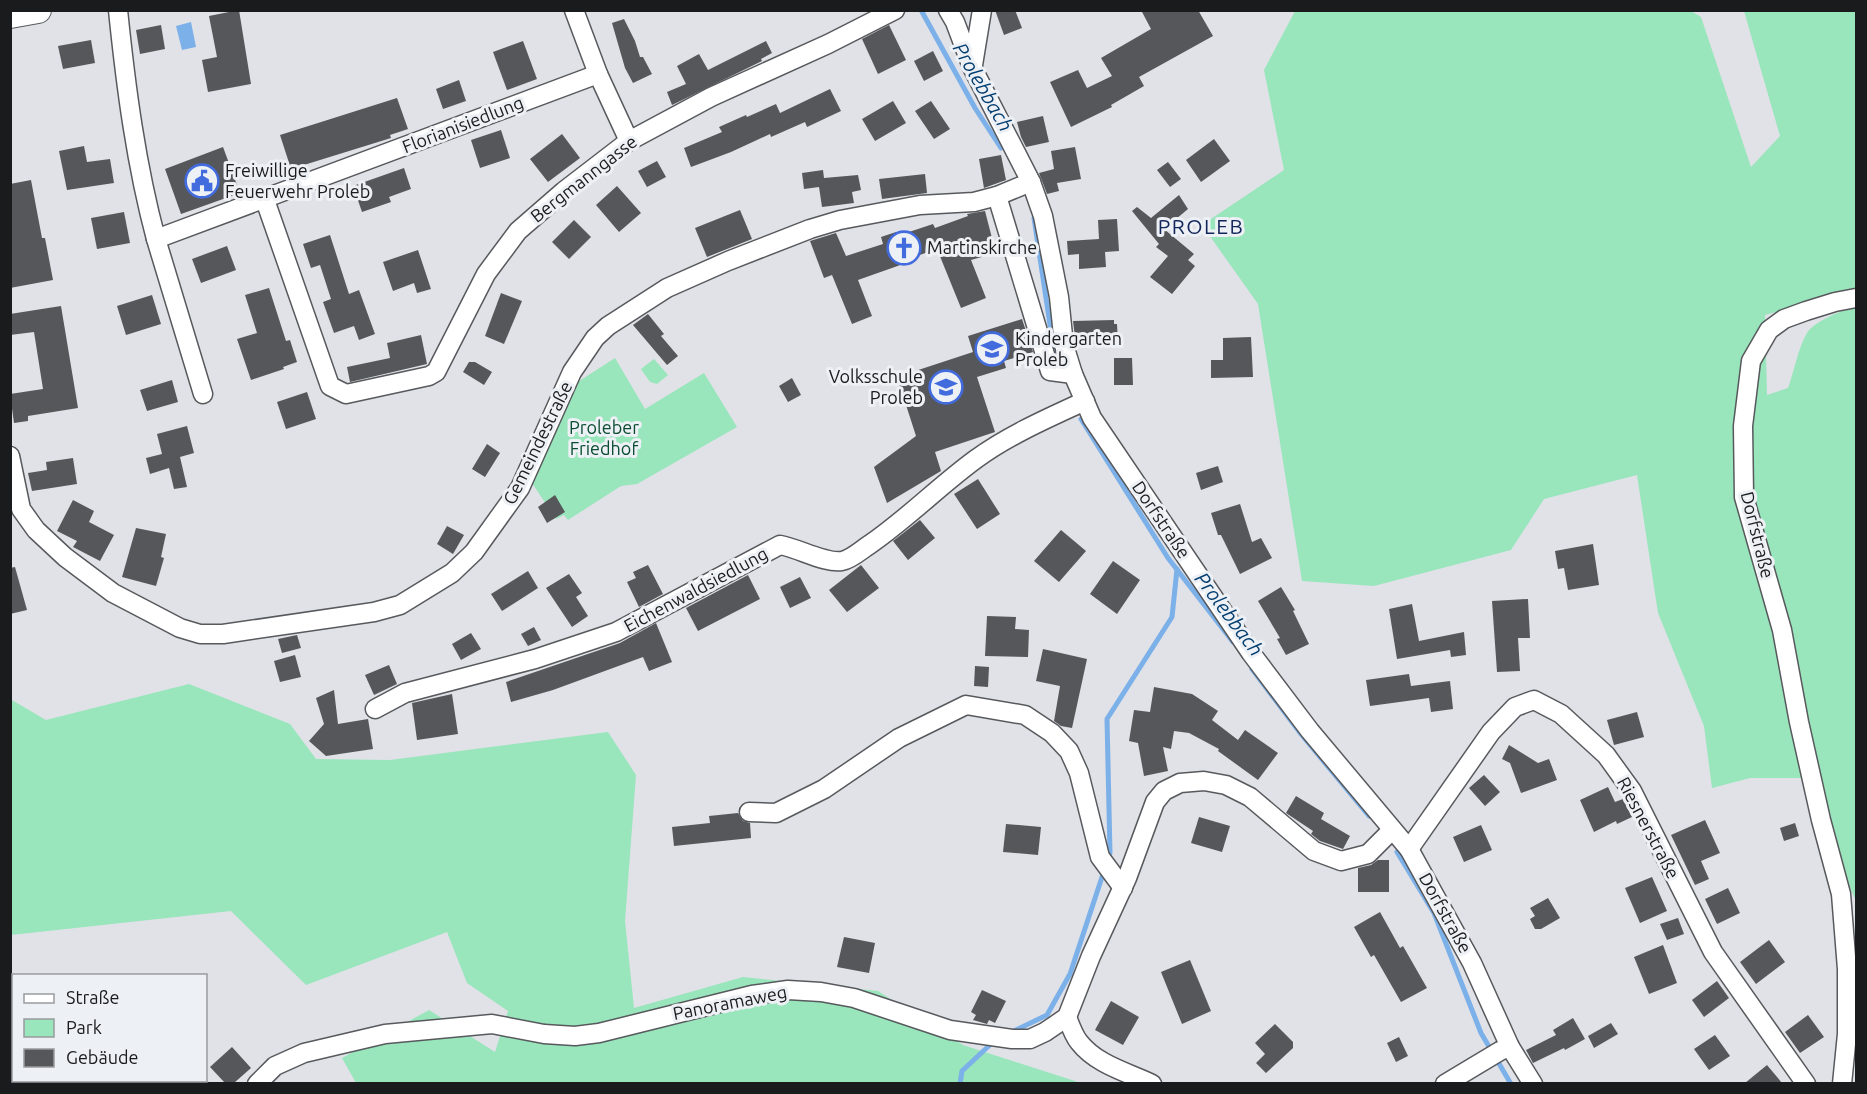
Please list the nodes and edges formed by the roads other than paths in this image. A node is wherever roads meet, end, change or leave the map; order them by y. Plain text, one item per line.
1 (38, 10) edge
2 (118, 10) edge
3 (574, 10) edge
4 (896, 10) edge
5 (948, 10) edge
6 (982, 10) edge
7 (10, 15) edge
8 (972, 67) junction
9 (597, 74) junction
10 (630, 141) junction
11 (1025, 184) junction
12 (997, 196) junction
13 (265, 200) junction
14 (156, 239) junction
15 (1857, 298) edge
16 (1072, 374) junction
17 (203, 394) dead end
18 (1084, 400) junction
19 (10, 456) edge
20 (375, 709) dead end
21 (749, 812) dead end
22 (1392, 830) junction
23 (1409, 849) junction
24 (1120, 884) junction
25 (1067, 1017) junction
26 (1505, 1049) junction
27 (1482, 1063) junction
28 (257, 1083) edge
29 (1152, 1083) edge
30 (1445, 1083) edge
31 (1479, 1083) edge
32 (1533, 1083) edge
33 (1806, 1083) edge
34 (1842, 1083) edge

1 - 7 main road
2 - 14 street
3 - 9 street
4 - 10 street, Bergmanngasse
5 - 8 street, Dorfstraße
6 - 8 street
8 - 11 street, Dorfstraße
9 - 10 street
9 - 13 street, Florianisiedlung
10 - 13 street, Bergmanngasse
11 - 12 street, Gemeindestraße
11 - 16 street, Dorfstraße
12 - 16 street
12 - 19 street, Gemeindestraße
13 - 14 street, Florianisiedlung
14 - 17 street
15 - 34 street, Dorfstraße
16 - 18 street, Dorfstraße
18 - 20 street, Eichenwaldsiedlung
18 - 22 street, Dorfstraße
21 - 24 street
22 - 23 street, Dorfstraße
22 - 24 street
23 - 26 street, Dorfstraße
23 - 33 street, Riesnerstraße
24 - 25 street
25 - 28 street, Panoramaweg
25 - 29 street
26 - 27 street
26 - 32 street, Dorfstraße
27 - 30 street
27 - 31 street

